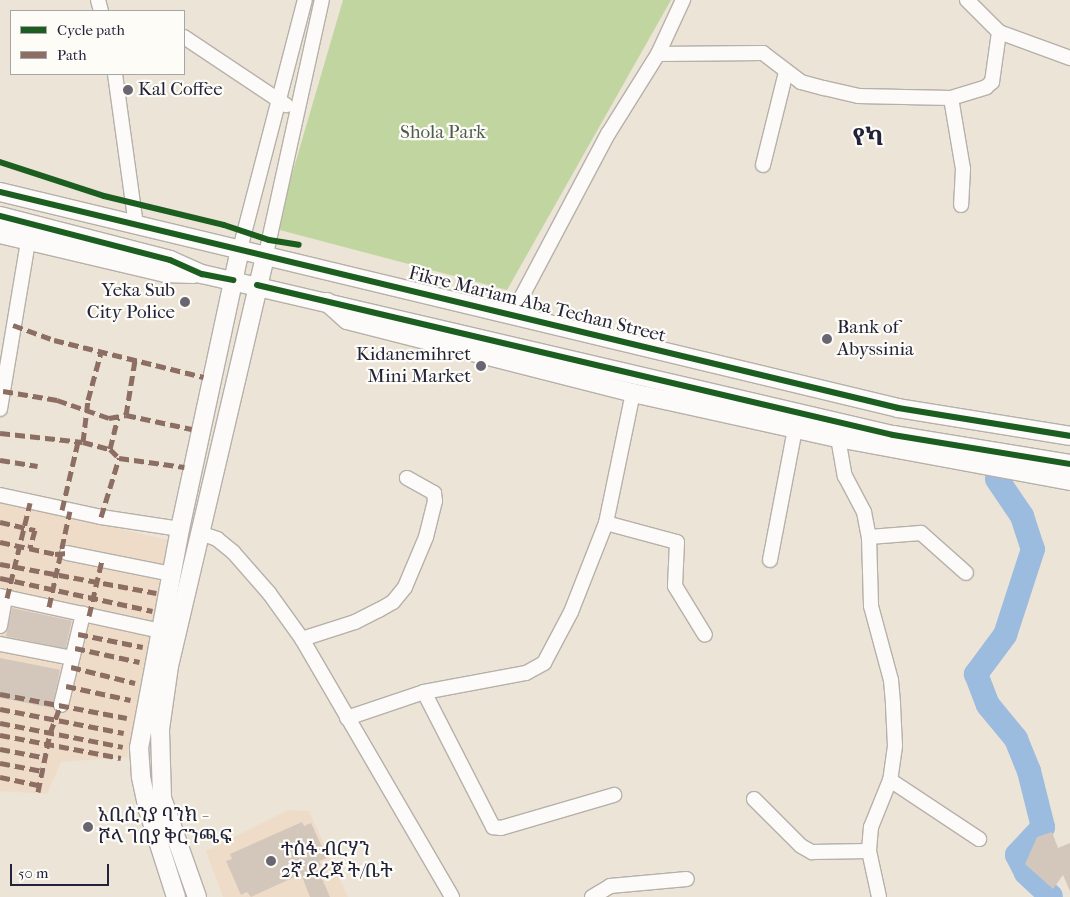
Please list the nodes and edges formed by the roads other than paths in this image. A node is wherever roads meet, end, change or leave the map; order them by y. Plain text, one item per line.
1 (305, 0) edge
2 (322, 0) edge
3 (683, 0) edge
4 (967, 0) edge
5 (999, 32) junction
6 (185, 37) edge
7 (658, 54) junction
8 (1070, 58) edge
9 (786, 72) junction
10 (115, 75) edge
11 (951, 98) junction
12 (280, 101) junction
13 (295, 111) junction
14 (763, 165) dead end
15 (0, 192) edge
16 (961, 205) dead end
17 (0, 216) edge
18 (136, 226) junction
19 (0, 234) edge
20 (28, 241) junction
21 (240, 249) junction
22 (266, 254) junction
23 (202, 274) junction
24 (232, 280) junction
25 (257, 285) junction
26 (327, 302) junction
27 (512, 314) junction
28 (633, 393) junction
29 (898, 408) junction
30 (0, 409) edge
31 (795, 429) junction
32 (893, 435) junction
33 (1070, 436) edge
34 (838, 438) junction
35 (1070, 464) edge
36 (407, 478) dead end
37 (1070, 481) edge
38 (0, 495) edge
39 (606, 523) junction
40 (180, 529) junction
41 (200, 533) junction
42 (869, 537) junction
43 (67, 552) dead end
44 (770, 560) dead end
45 (966, 573) dead end
46 (171, 574) junction
47 (3, 596) edge
48 (83, 614) junction
49 (0, 626) edge
50 (160, 631) junction
51 (705, 635) dead end
52 (302, 639) junction
53 (0, 644) edge
54 (72, 658) junction
55 (424, 692) junction
56 (61, 706) dead end
57 (347, 718) junction
58 (890, 780) junction
59 (614, 795) dead end
60 (754, 799) dead end
61 (979, 839) dead end
62 (869, 851) junction
63 (687, 879) dead end
64 (176, 897) edge
65 (198, 897) edge
66 (452, 897) edge
67 (592, 897) edge
68 (879, 897) edge

1 - 12 street
2 - 13 street
3 - 7 street
4 - 5 street
5 - 8 street
5 - 11 street
6 - 12 street
7 - 9 street
7 - 27 street
9 - 11 street
9 - 14 street
10 - 18 street
11 - 16 street
12 - 13 street
12 - 21 street
13 - 22 street
15 - 18 main road, Fikre Mariam Aba Techan Street
17 - 23 main road
18 - 21 main road, Fikre Mariam Aba Techan Street
19 - 20 main road
20 - 23 main road
20 - 30 street
21 - 22 main road, Fikre Mariam Aba Techan Street
21 - 24 main road
22 - 25 main road
22 - 27 main road, Fikre Mariam Aba Techan Street
23 - 24 main road
24 - 25 main road
24 - 40 main road
25 - 26 main road
25 - 41 main road
26 - 28 main road
26 - 32 main road
27 - 29 main road, Fikre Mariam Aba Techan Street
28 - 31 main road
28 - 39 street
29 - 32 main road
29 - 33 main road, Fikre Mariam Aba Techan Street
31 - 34 main road
31 - 44 street
32 - 35 main road
34 - 37 main road
34 - 42 street
36 - 52 street
38 - 40 street
39 - 51 street
39 - 55 street
40 - 46 main road
41 - 52 street
41 - 65 main road
42 - 45 street
42 - 58 street
43 - 46 street
46 - 50 main road
47 - 48 street
47 - 49 street
48 - 50 street
48 - 54 street
50 - 64 main road
52 - 57 street
53 - 54 street
54 - 56 street
55 - 57 street
55 - 59 street
57 - 66 street
58 - 61 street
58 - 62 street
60 - 62 street
62 - 68 street
63 - 67 street

